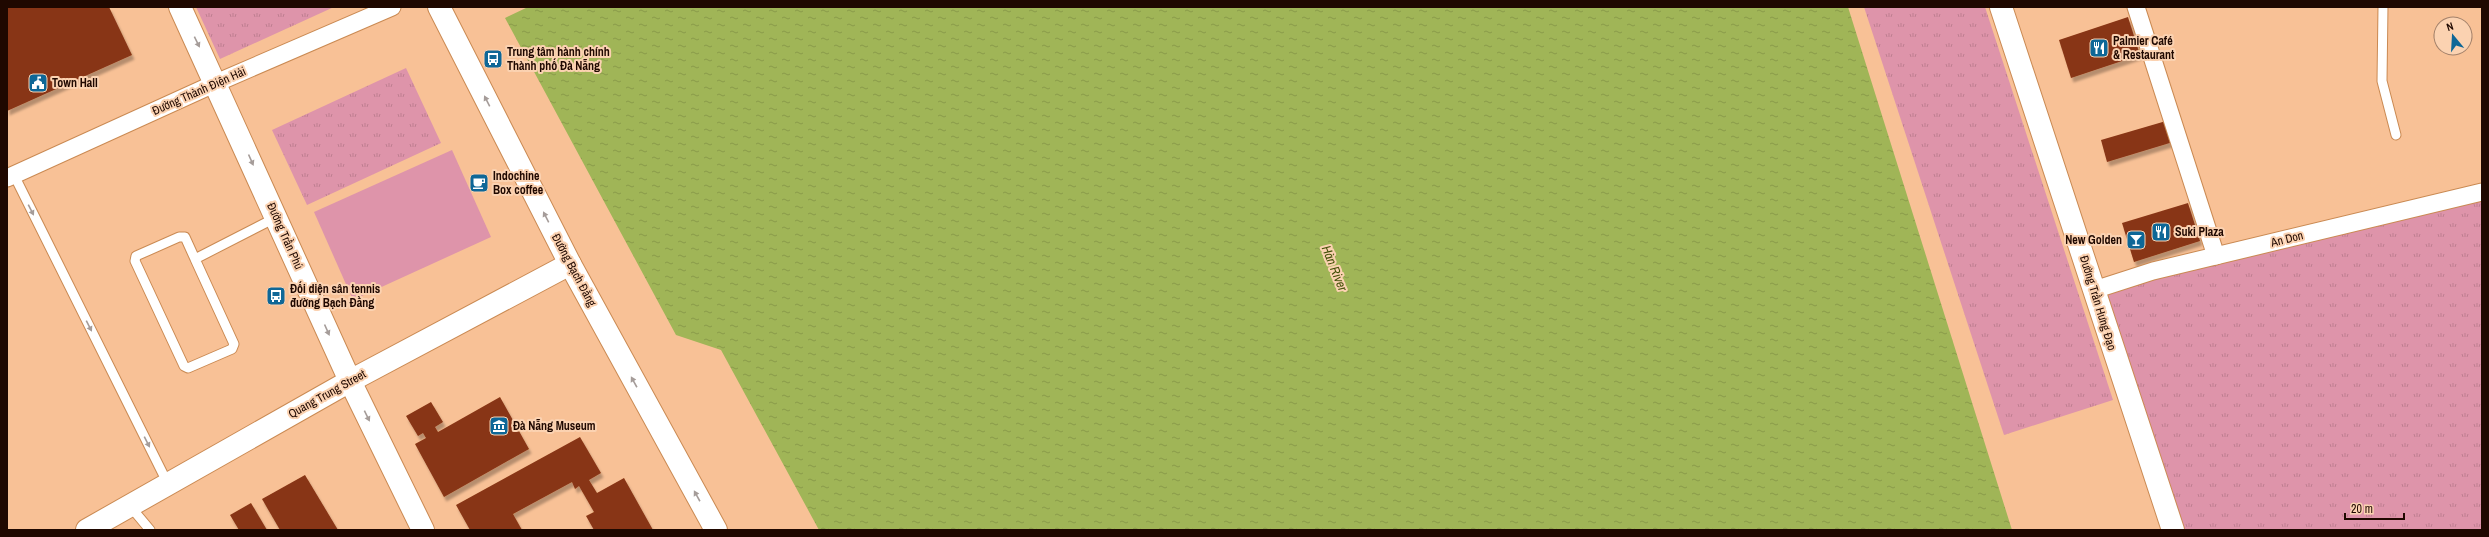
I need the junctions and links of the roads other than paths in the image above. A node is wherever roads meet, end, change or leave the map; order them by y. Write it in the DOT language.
graph roads {
  1 [pos="180,7"];
  2 [pos="392,7"];
  3 [pos="439,7"];
  4 [pos="2001,7"];
  5 [pos="2136,7"];
  6 [pos="2383,7"];
  7 [pos="216,83"];
  8 [pos="2396,135"];
  9 [pos="10,176"];
  10 [pos="2482,192"];
  11 [pos="277,218"];
  12 [pos="2216,256"];
  13 [pos="195,259"];
  14 [pos="570,264"];
  15 [pos="2094,290"];
  16 [pos="350,381"];
  17 [pos="168,484"];
  18 [pos="130,506"];
  19 [pos="87,530"];
  20 [pos="150,530"];
  21 [pos="423,530"];
  22 [pos="716,530"];
  23 [pos="2173,530"];
  1 -- 7 [label="main road, Đường Trần Phú, one-way"];
  2 -- 7 [label="street, Đường Thành Điện Hải"];
  14 -- 3 [label="main road, Đường Bạch Đằng, one-way"];
  4 -- 15 [label="main road, Đường Trần Hưng Đạo"];
  5 -- 12 [label="street"];
  6 -- 8 [label="lane"];
  7 -- 9 [label="street, Đường Thành Điện Hải"];
  7 -- 11 [label="main road, Đường Trần Phú, one-way"];
  9 -- 17 [label="lane, one-way"];
  10 -- 12 [label="street, An Don"];
  11 -- 13 [label="lane"];
  11 -- 16 [label="main road, Đường Trần Phú, one-way"];
  12 -- 15 [label="street, An Don"];
  13 -- 13 [label="lane"];
  14 -- 16 [label="main road, Quang Trung Street"];
  22 -- 14 [label="main road, Đường Bạch Đằng, one-way"];
  15 -- 23 [label="main road, Đường Trần Hưng Đạo"];
  16 -- 17 [label="main road, Quang Trung Street"];
  16 -- 21 [label="main road, Đường Trần Phú, one-way"];
  17 -- 18 [label="main road, Quang Trung Street"];
  18 -- 19 [label="main road, Quang Trung Street"];
  18 -- 20 [label="lane"];
}
